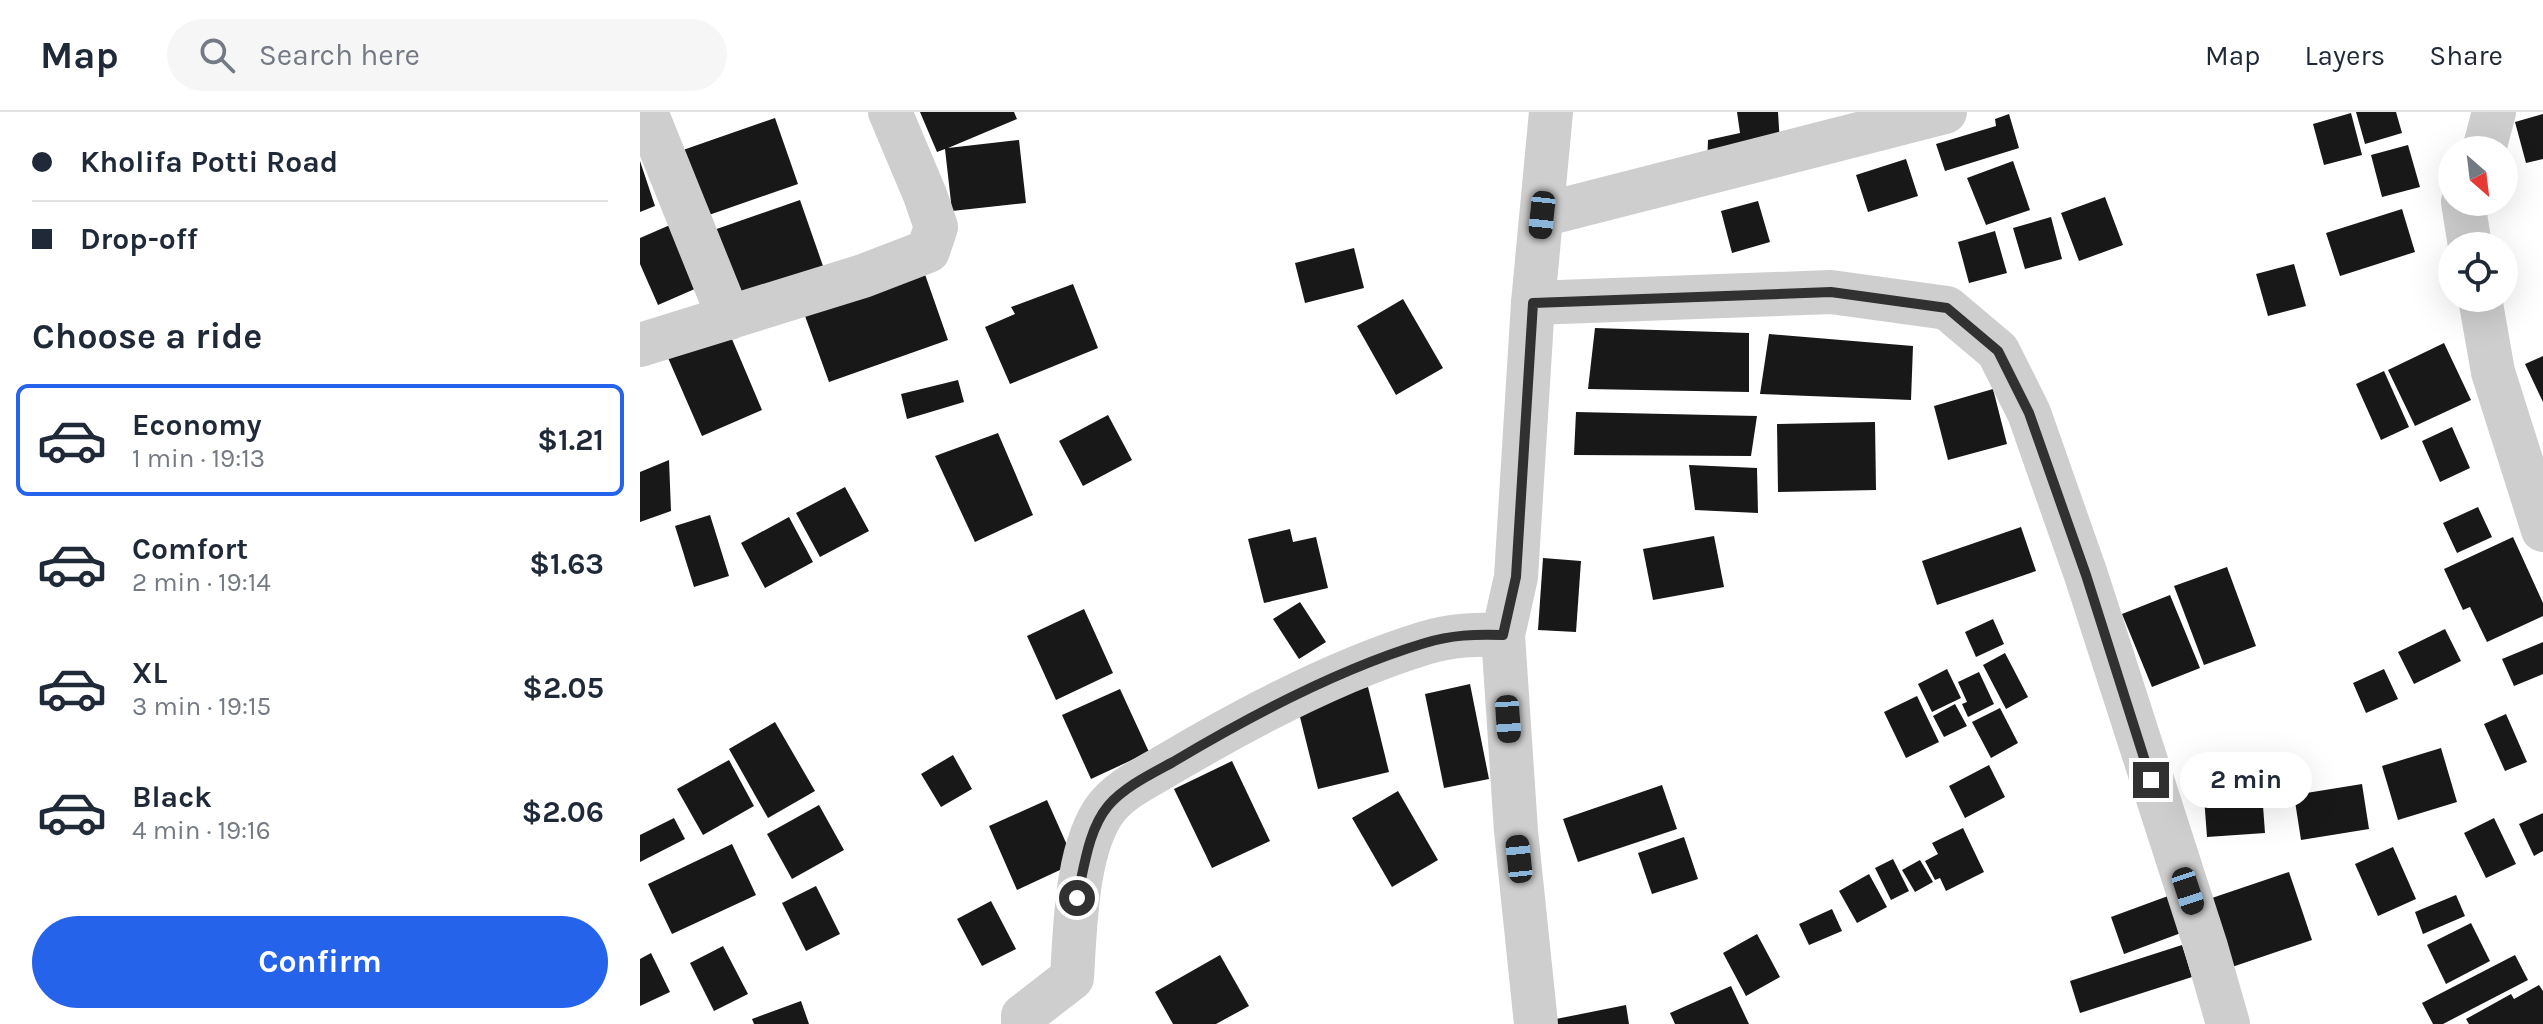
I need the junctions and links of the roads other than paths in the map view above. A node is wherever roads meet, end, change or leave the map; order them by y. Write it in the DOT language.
graph roads {
  1 [pos="646,112"];
  2 [pos="890,112"];
  3 [pos="1551,112"];
  4 [pos="1945,112"];
  5 [pos="2494,112"];
  6 [pos="2488,136"];
  7 [pos="1542,215"];
  8 [pos="1533,303"];
  9 [pos="2482,312"];
  10 [pos="729,318"];
  11 [pos="640,345"];
  12 [pos="2543,530"];
  13 [pos="1503,635"];
  14 [pos="1023,1024"];
  15 [pos="1536,1024"];
  16 [pos="2228,1024"];
  1 -- 10 [label="street"];
  2 -- 10 [label="street"];
  3 -- 7 [label="street"];
  4 -- 7 [label="street"];
  5 -- 6 [label="street"];
  7 -- 8 [label="street"];
  8 -- 13 [label="street"];
  8 -- 16 [label="street"];
  9 -- 12 [label="street"];
  10 -- 11 [label="street"];
  13 -- 14 [label="street"];
  13 -- 15 [label="street"];
}
